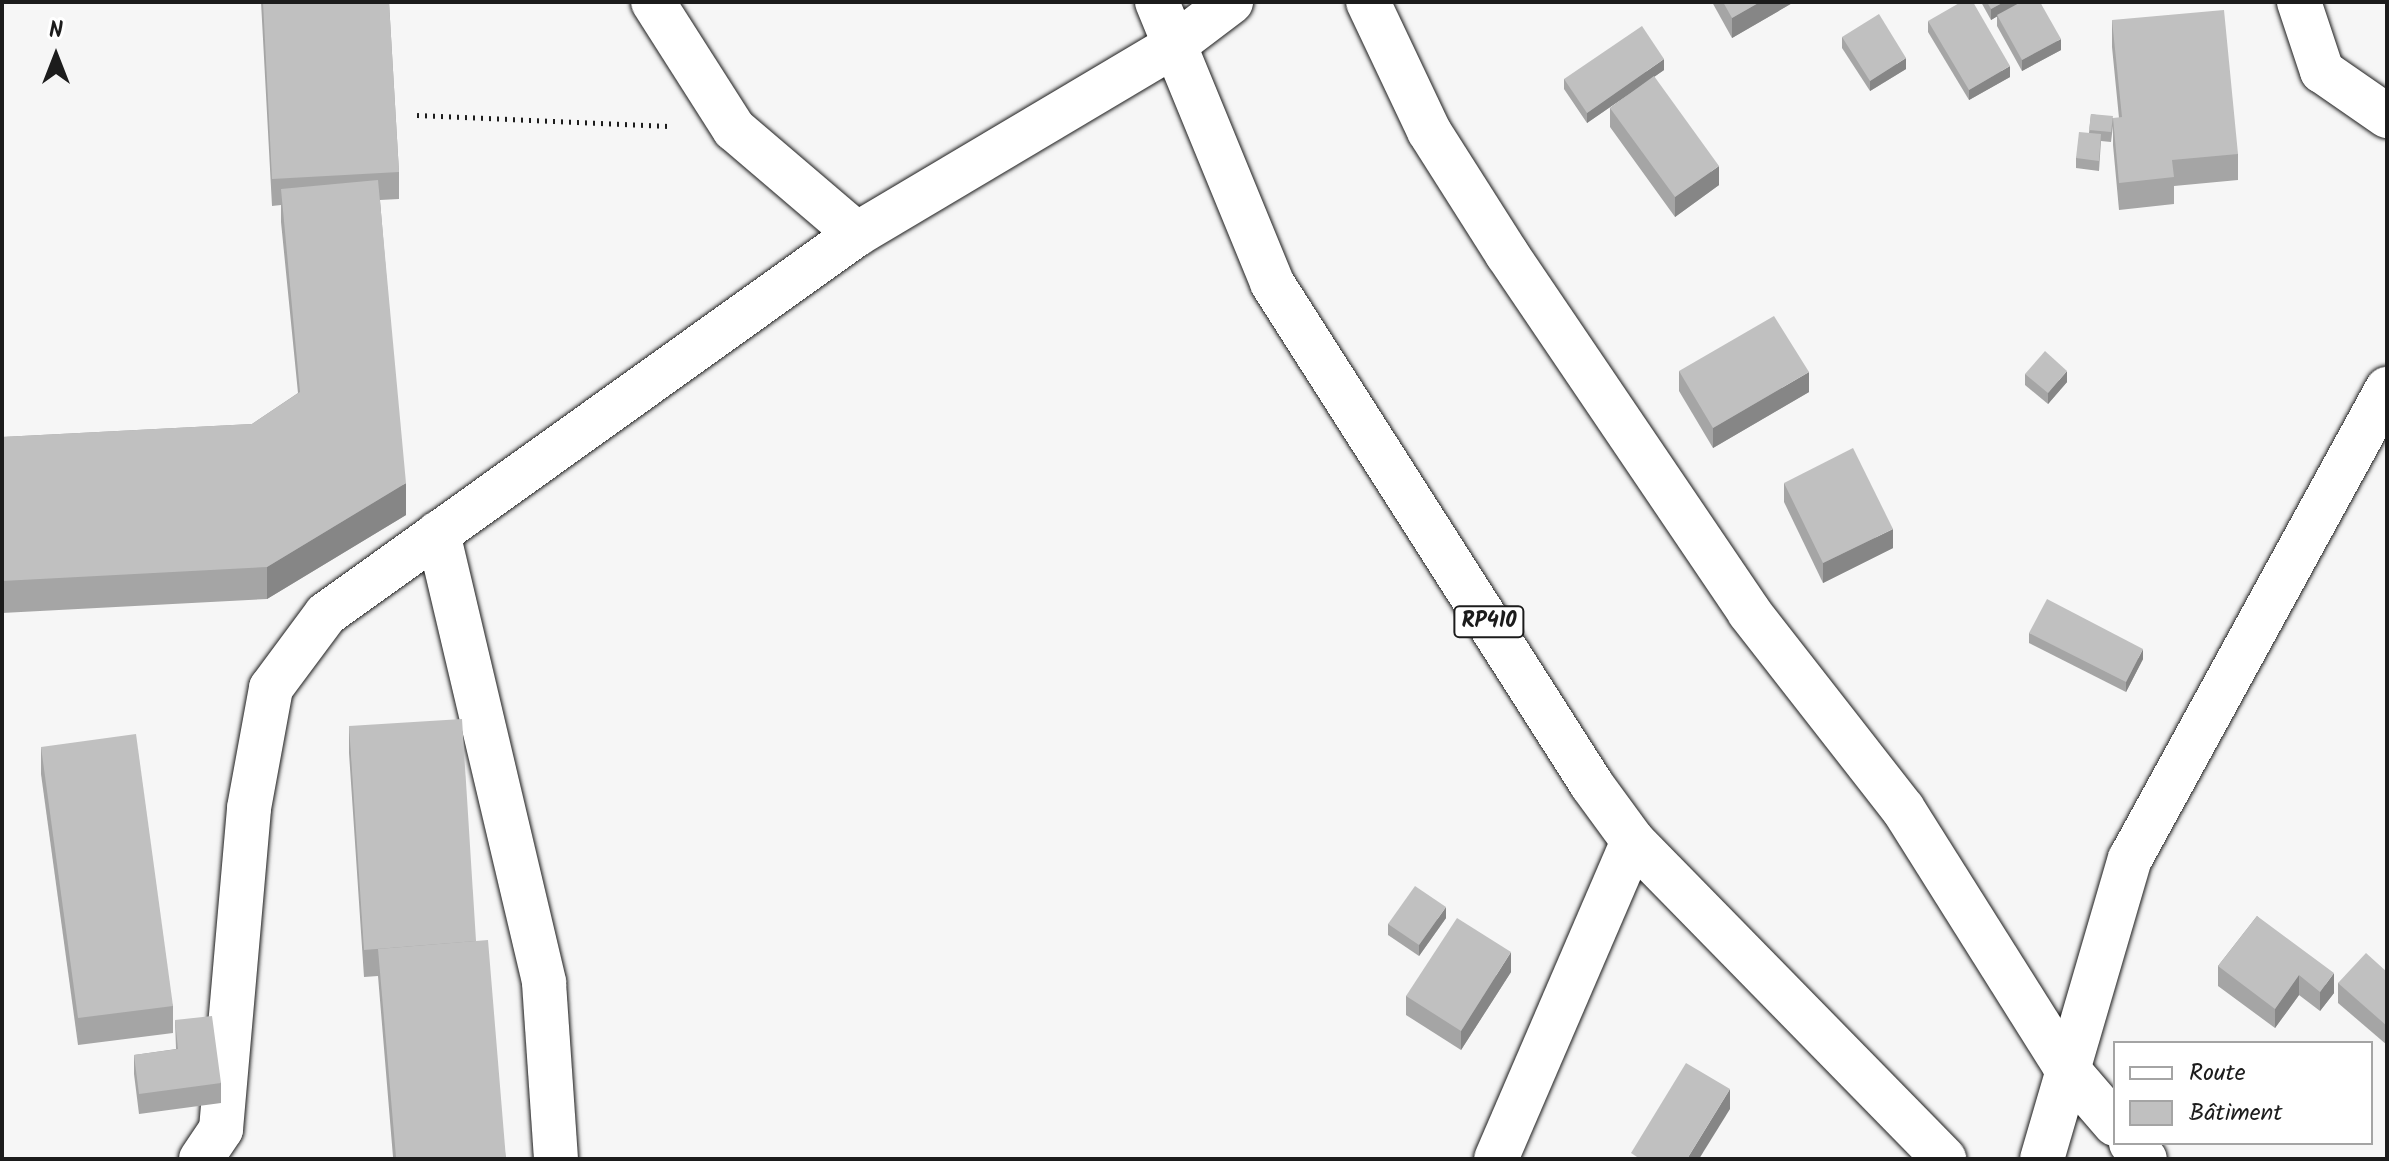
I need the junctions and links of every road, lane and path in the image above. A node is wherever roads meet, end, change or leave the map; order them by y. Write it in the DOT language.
graph roads {
  1 [pos="653,2"];
  2 [pos="1157,2"];
  3 [pos="1231,2"];
  4 [pos="1368,2"];
  5 [pos="2299,2"];
  6 [pos="1173,46"];
  7 [pos="417,115"];
  8 [pos="2387,116"];
  9 [pos="734,129"];
  10 [pos="857,234"];
  11 [pos="2387,389"];
  12 [pos="438,533"];
  13 [pos="1633,841"];
  14 [pos="2064,1065"];
  15 [pos="2113,1122"];
  16 [pos="201,1159"];
  17 [pos="556,1159"];
  18 [pos="1496,1159"];
  19 [pos="1944,1159"];
  20 [pos="2042,1159"];
  1 -- 9 [label="street"];
  2 -- 6 [label="street, RP410"];
  3 -- 6 [label="street"];
  4 -- 14 [label="street"];
  5 -- 8 [label="street"];
  6 -- 10 [label="street"];
  6 -- 13 [label="street, RP410"];
  7 -- 9 [label="path"];
  9 -- 10 [label="street"];
  10 -- 12 [label="street"];
  11 -- 14 [label="street"];
  12 -- 16 [label="street"];
  12 -- 17 [label="street"];
  13 -- 18 [label="street"];
  13 -- 19 [label="street, RP410"];
  14 -- 15 [label="street"];
  14 -- 20 [label="street"];
}
